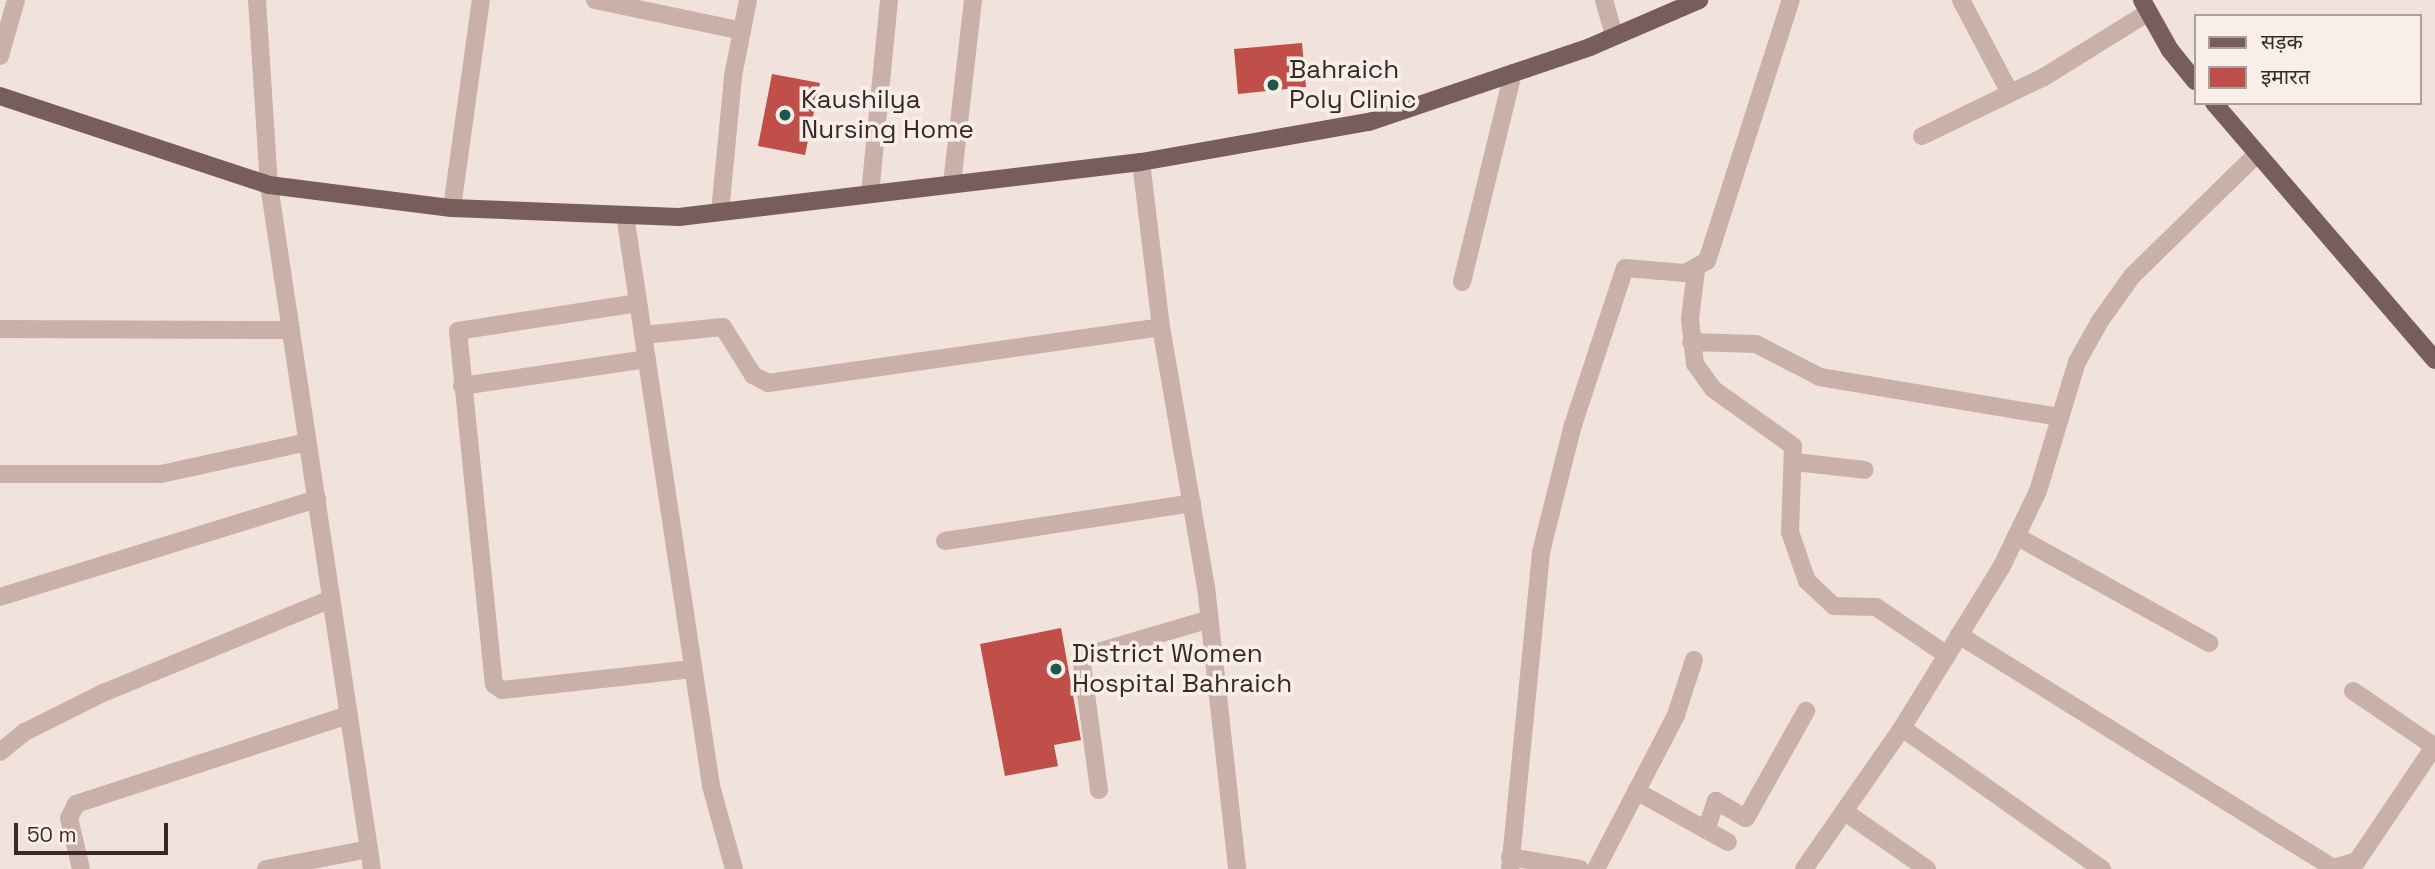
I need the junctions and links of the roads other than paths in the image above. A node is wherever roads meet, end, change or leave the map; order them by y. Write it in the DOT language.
graph roads {
  1 [pos="16,0"];
  2 [pos="257,0"];
  3 [pos="481,0"];
  4 [pos="595,0"];
  5 [pos="748,0"];
  6 [pos="889,0"];
  7 [pos="974,0"];
  8 [pos="1604,0"];
  9 [pos="1699,0"];
  10 [pos="1791,0"];
  11 [pos="1961,0"];
  12 [pos="2145,6"];
  13 [pos="742,31"];
  14 [pos="1614,36"];
  15 [pos="0,56"];
  16 [pos="1513,73"];
  17 [pos="2194,79"];
  18 [pos="2010,93"];
  19 [pos="0,96"];
  20 [pos="2216,105"];
  21 [pos="1922,136"];
  22 [pos="2257,154"];
  23 [pos="1142,162"];
  24 [pos="952,184"];
  25 [pos="269,185"];
  26 [pos="870,194"];
  27 [pos="452,208"];
  28 [pos="720,212"];
  29 [pos="625,215"];
  30 [pos="1696,270"];
  31 [pos="1462,282"];
  32 [pos="638,303"];
  33 [pos="1161,327"];
  34 [pos="0,328"];
  35 [pos="291,330"];
  36 [pos="643,335"];
  37 [pos="1691,342"];
  38 [pos="647,359"];
  39 [pos="2435,360"];
  40 [pos="462,386"];
  41 [pos="2059,416"];
  42 [pos="308,442"];
  43 [pos="1795,463"];
  44 [pos="1864,470"];
  45 [pos="0,474"];
  46 [pos="317,499"];
  47 [pos="1192,503"];
  48 [pos="2017,536"];
  49 [pos="945,541"];
  50 [pos="0,597"];
  51 [pos="331,600"];
  52 [pos="1210,619"];
  53 [pos="1959,635"];
  54 [pos="2209,643"];
  55 [pos="1947,655"];
  56 [pos="1695,660"];
  57 [pos="693,670"];
  58 [pos="2353,691"];
  59 [pos="1806,711"];
  60 [pos="349,715"];
  61 [pos="1902,728"];
  62 [pos="2435,747"];
  63 [pos="0,752"];
  64 [pos="1099,790"];
  65 [pos="1636,791"];
  66 [pos="1845,812"];
  67 [pos="1706,830"];
  68 [pos="1728,842"];
  69 [pos="369,849"];
  70 [pos="1510,863"];
  71 [pos="81,869"];
  72 [pos="265,869"];
  73 [pos="372,869"];
  74 [pos="734,869"];
  75 [pos="1237,869"];
  76 [pos="1580,869"];
  77 [pos="1596,869"];
  78 [pos="1804,869"];
  79 [pos="1927,869"];
  80 [pos="2102,869"];
  1 -- 15 [label="street"];
  2 -- 25 [label="street"];
  3 -- 27 [label="street"];
  4 -- 13 [label="street"];
  5 -- 13 [label="street"];
  6 -- 26 [label="street"];
  7 -- 24 [label="street"];
  8 -- 14 [label="street"];
  9 -- 14 [label="main road"];
  10 -- 30 [label="street"];
  11 -- 18 [label="street"];
  12 -- 17 [label="main road"];
  12 -- 18 [label="street"];
  13 -- 28 [label="street"];
  14 -- 16 [label="main road"];
  16 -- 23 [label="main road"];
  16 -- 31 [label="street"];
  18 -- 21 [label="street"];
  19 -- 25 [label="main road"];
  20 -- 22 [label="main road"];
  22 -- 39 [label="main road"];
  22 -- 41 [label="street"];
  23 -- 24 [label="main road"];
  23 -- 33 [label="street"];
  24 -- 26 [label="main road"];
  25 -- 27 [label="main road"];
  25 -- 35 [label="street"];
  26 -- 28 [label="main road"];
  27 -- 29 [label="main road"];
  28 -- 29 [label="main road"];
  29 -- 32 [label="street"];
  30 -- 37 [label="street"];
  30 -- 70 [label="street"];
  32 -- 36 [label="street"];
  32 -- 40 [label="street"];
  33 -- 36 [label="street"];
  33 -- 47 [label="street"];
  34 -- 35 [label="street"];
  35 -- 42 [label="street"];
  36 -- 38 [label="street"];
  37 -- 41 [label="street"];
  37 -- 43 [label="street"];
  38 -- 40 [label="street"];
  38 -- 57 [label="street"];
  40 -- 57 [label="street"];
  41 -- 48 [label="street"];
  42 -- 45 [label="street"];
  42 -- 46 [label="street"];
  43 -- 44 [label="street"];
  43 -- 55 [label="street"];
  46 -- 50 [label="street"];
  46 -- 51 [label="street"];
  47 -- 49 [label="street"];
  47 -- 52 [label="street"];
  48 -- 53 [label="street"];
  48 -- 54 [label="street"];
  51 -- 60 [label="street"];
  51 -- 63 [label="street"];
  52 -- 64 [label="street"];
  52 -- 75 [label="street"];
  53 -- 55 [label="street"];
  53 -- 62 [label="street"];
  55 -- 61 [label="street"];
  56 -- 65 [label="street"];
  57 -- 74 [label="street"];
  58 -- 62 [label="street"];
  59 -- 67 [label="street"];
  60 -- 69 [label="street"];
  60 -- 71 [label="street"];
  61 -- 66 [label="street"];
  61 -- 80 [label="street"];
  65 -- 67 [label="street"];
  65 -- 77 [label="street"];
  66 -- 78 [label="street"];
  66 -- 79 [label="street"];
  67 -- 68 [label="street"];
  69 -- 72 [label="street"];
  69 -- 73 [label="street"];
  70 -- 76 [label="street"];
}
